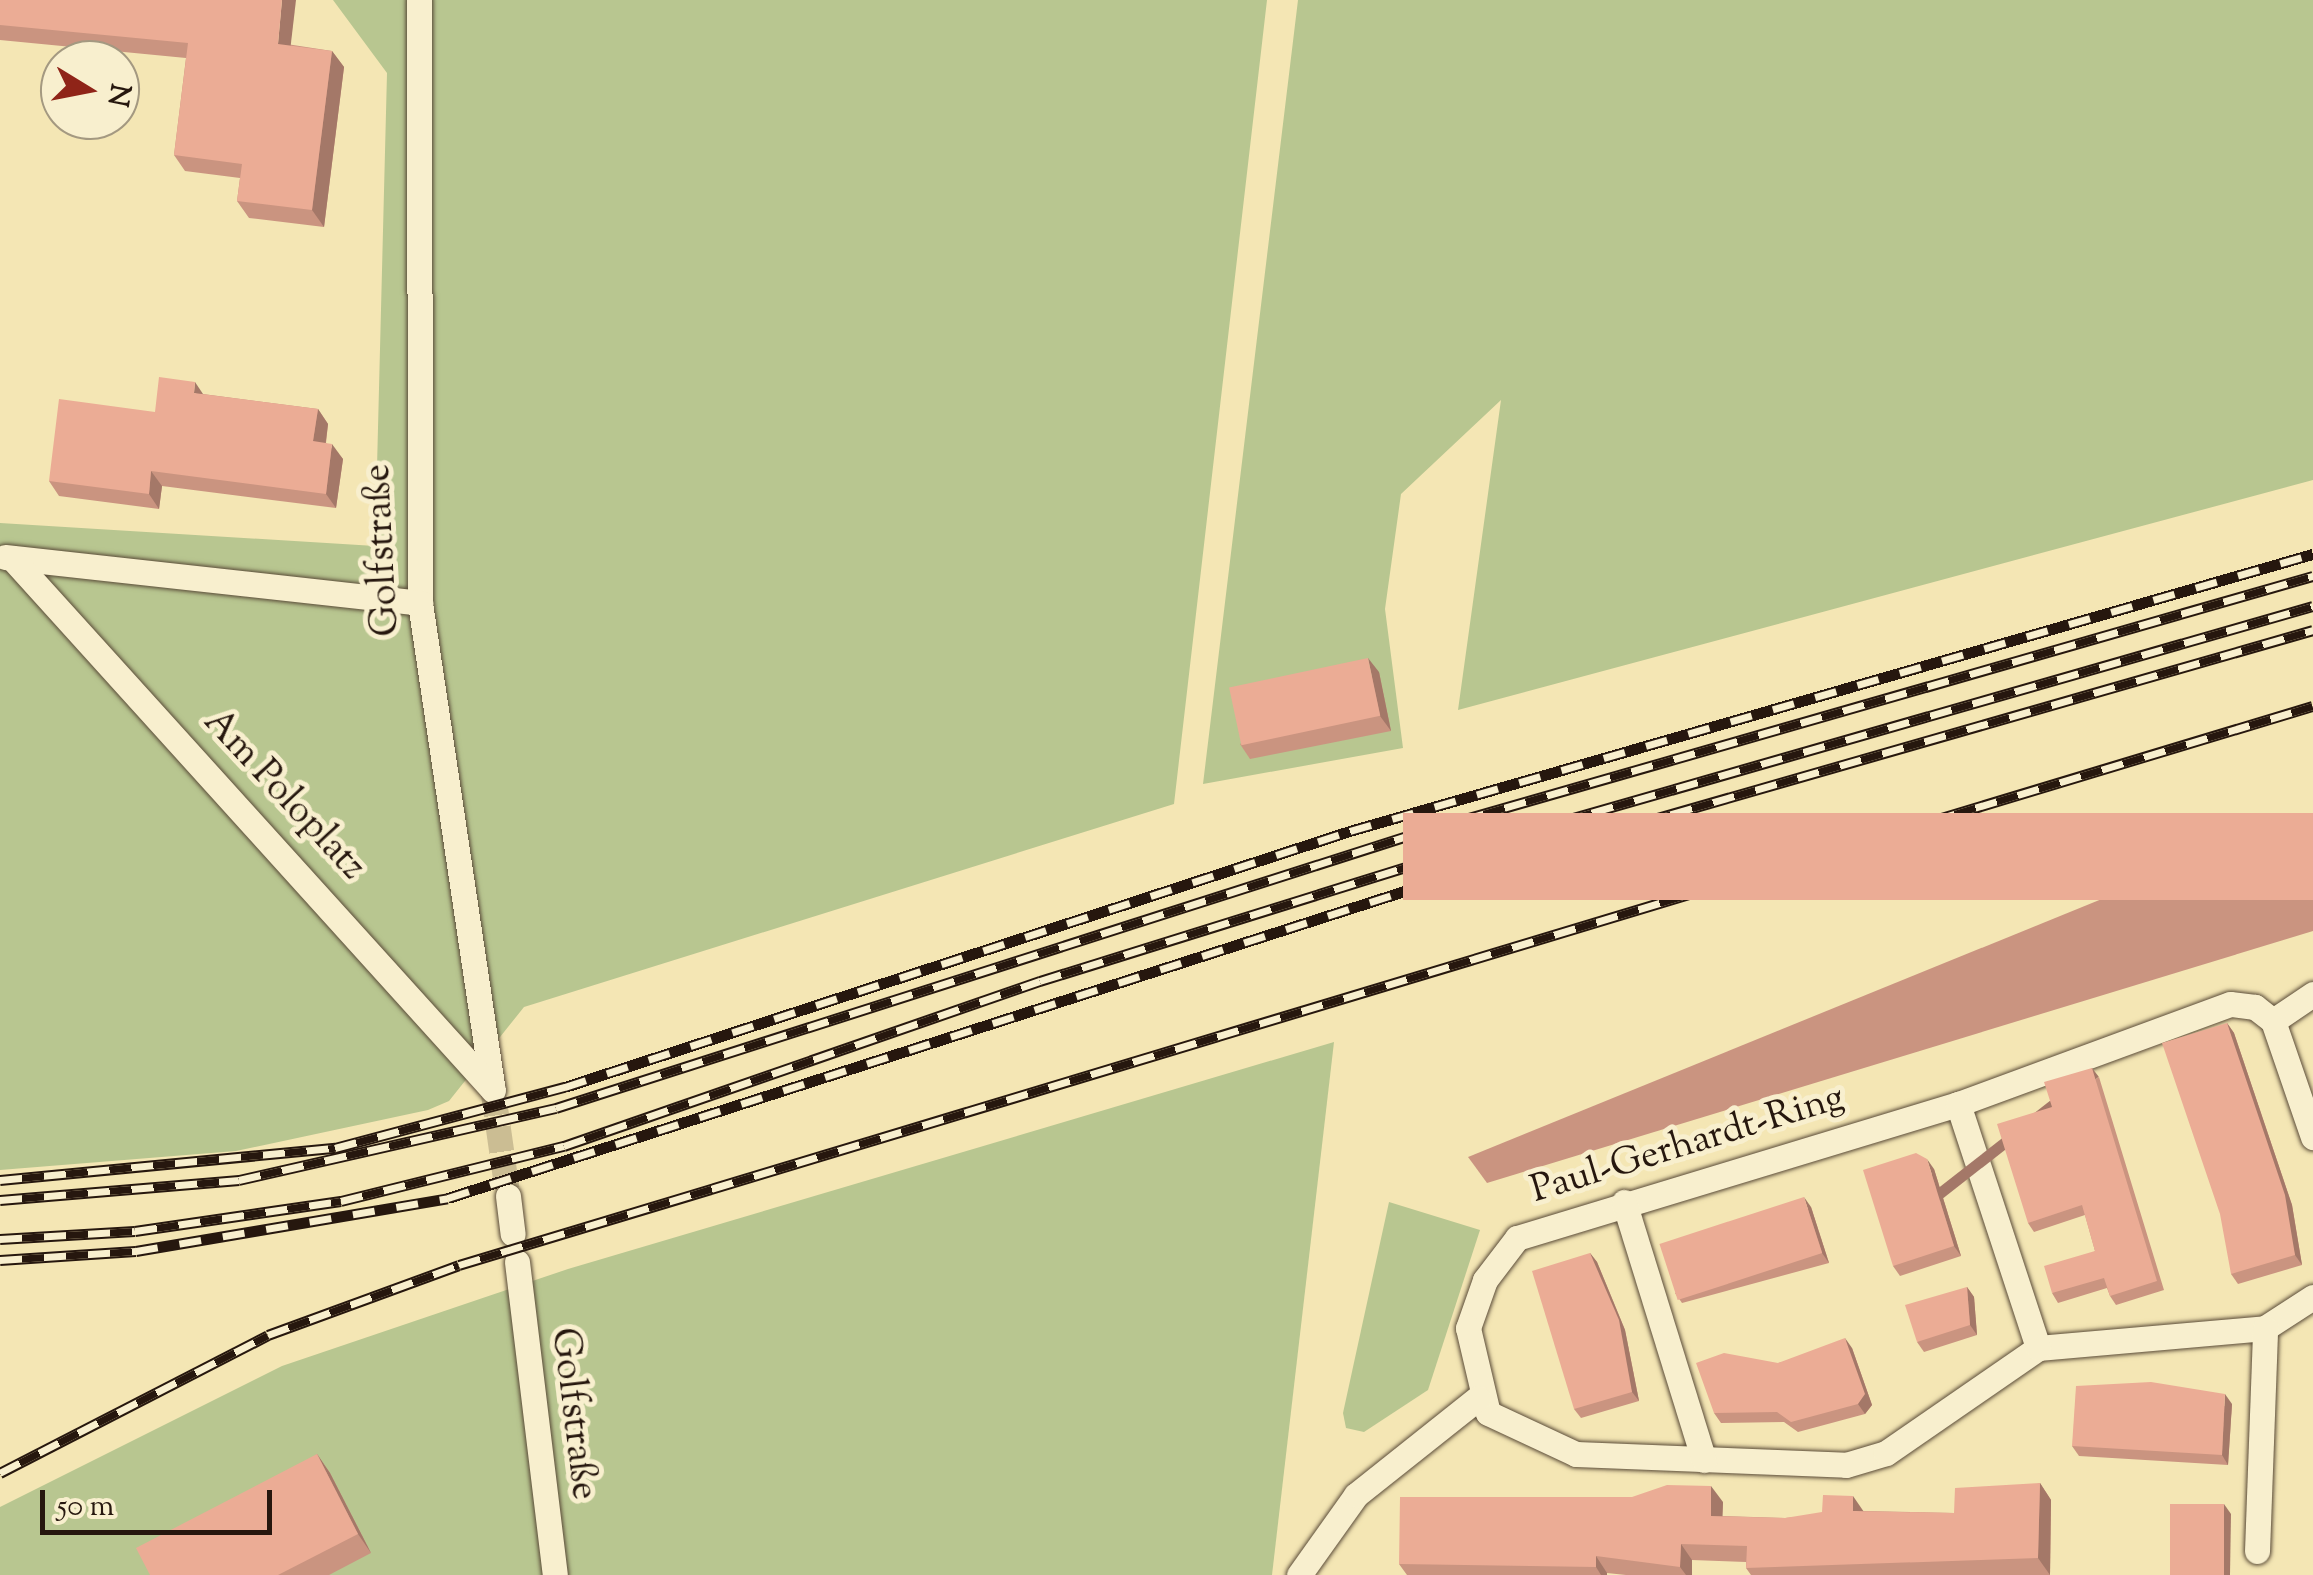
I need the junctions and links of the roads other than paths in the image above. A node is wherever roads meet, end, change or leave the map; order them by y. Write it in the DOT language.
graph roads {
  1 [pos="419,0"];
  2 [pos="6,557"];
  3 [pos="420,603"];
  4 [pos="2313,994"];
  5 [pos="2273,1021"];
  6 [pos="493,1090"];
  7 [pos="1958,1104"];
  8 [pos="2313,1137"];
  9 [pos="508,1196"];
  10 [pos="1624,1202"];
  11 [pos="513,1234"];
  12 [pos="517,1262"];
  13 [pos="2313,1297"];
  14 [pos="2266,1328"];
  15 [pos="2038,1348"];
  16 [pos="1478,1398"];
  17 [pos="1704,1460"];
  18 [pos="2257,1551"];
  19 [pos="555,1575"];
  20 [pos="1299,1575"];
  1 -- 3 [label="street, Golfstraße"];
  2 -- 3 [label="street, Am Poloplatz"];
  2 -- 6 [label="street, Am Poloplatz"];
  3 -- 6 [label="street, Golfstraße"];
  4 -- 5 [label="street"];
  5 -- 7 [label="street, Paul-Gerhardt-Ring"];
  5 -- 8 [label="street"];
  7 -- 10 [label="street, Paul-Gerhardt-Ring"];
  7 -- 15 [label="street"];
  9 -- 11 [label="street"];
  10 -- 16 [label="street, Paul-Gerhardt-Ring"];
  10 -- 17 [label="street"];
  12 -- 19 [label="street, Golfstraße"];
  13 -- 14 [label="street"];
  14 -- 15 [label="street"];
  14 -- 18 [label="street"];
  15 -- 17 [label="street"];
  16 -- 17 [label="street"];
  16 -- 20 [label="street"];
}
